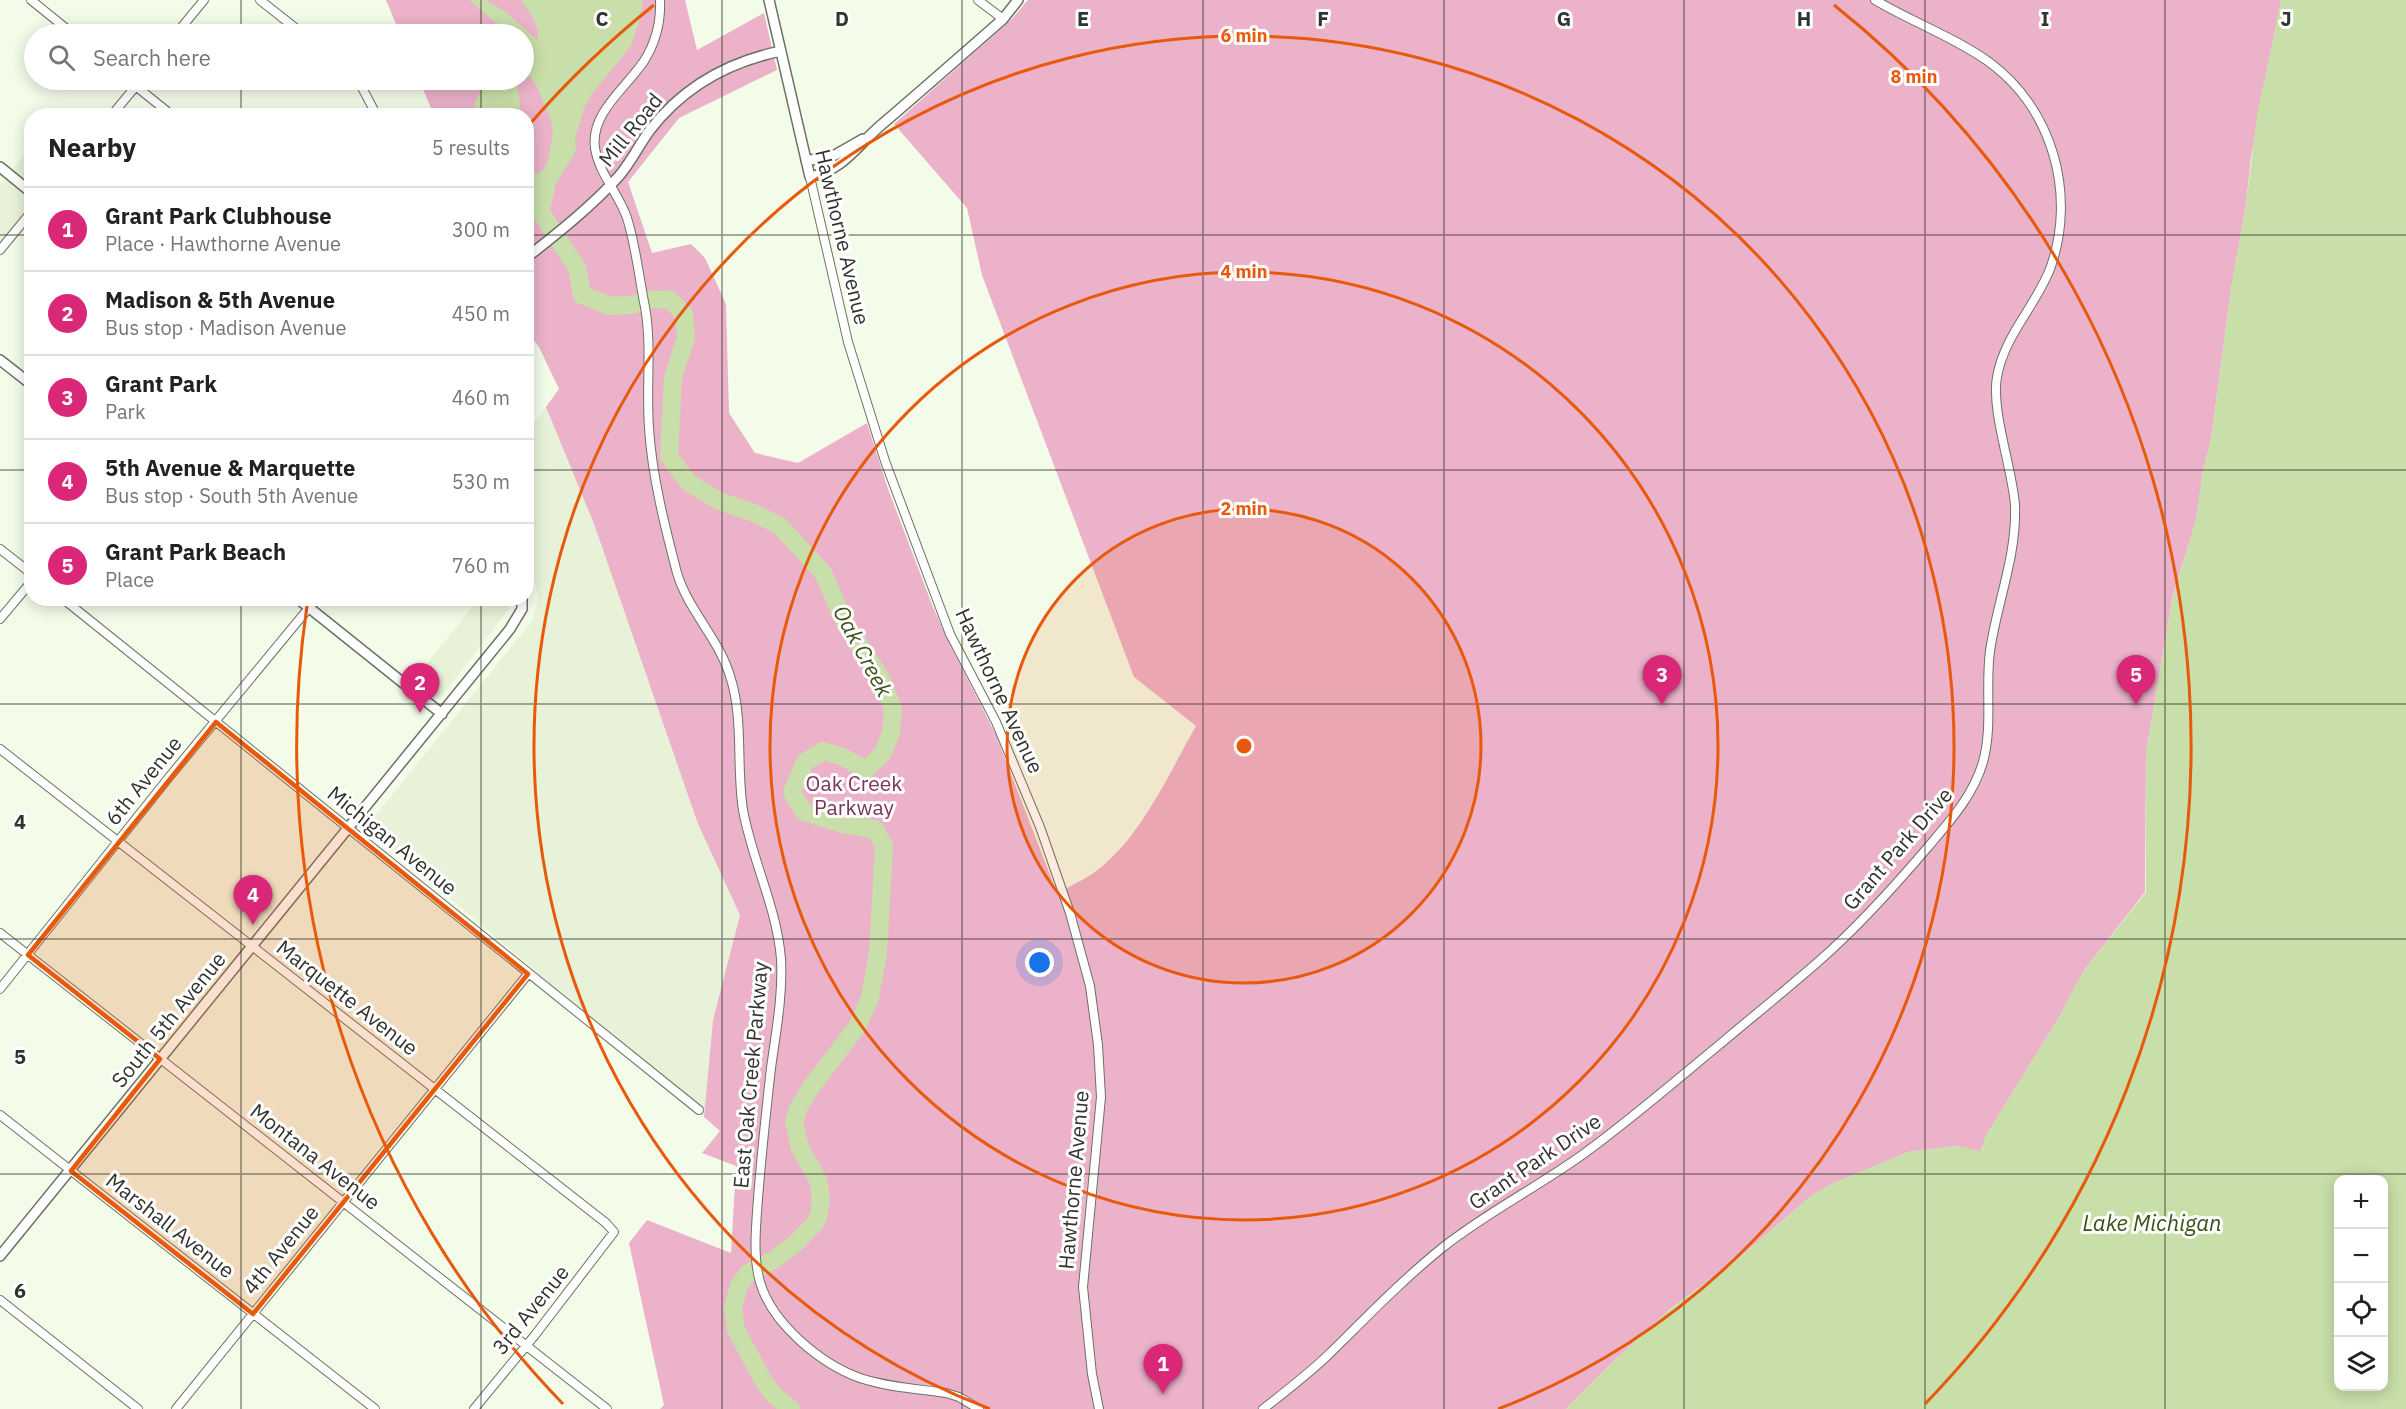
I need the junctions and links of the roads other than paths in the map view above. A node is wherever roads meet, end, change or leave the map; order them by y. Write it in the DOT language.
graph roads {
  1 [pos="31,0"];
  2 [pos="204,0"];
  3 [pos="260,0"];
  4 [pos="660,0"];
  5 [pos="769,0"];
  6 [pos="978,0"];
  7 [pos="1018,0"];
  8 [pos="1875,0"];
  9 [pos="1003,19"];
  10 [pos="61,24"];
  11 [pos="184,24"];
  12 [pos="290,24"];
  13 [pos="781,51"];
  14 [pos="132,90"];
  15 [pos="145,90"];
  16 [pos="363,90"];
  17 [pos="118,108"];
  18 [pos="165,108"];
  19 [pos="373,108"];
  20 [pos="873,133"];
  21 [pos="806,161"];
  22 [pos="0,167"];
  23 [pos="810,177"];
  24 [pos="610,184"];
  25 [pos="24,186"];
  26 [pos="24,221"];
  27 [pos="0,250"];
  28 [pos="534,252"];
  29 [pos="0,360"];
  30 [pos="24,380"];
  31 [pos="0,549"];
  32 [pos="24,568"];
  33 [pos="24,590"];
  34 [pos="72,606"];
  35 [pos="307,606"];
  36 [pos="521,606"];
  37 [pos="309,608"];
  38 [pos="0,619"];
  39 [pos="442,714"];
  40 [pos="216,722"];
  41 [pos="0,749"];
  42 [pos="348,828"];
  43 [pos="118,842"];
  44 [pos="0,933"];
  45 [pos="251,946"];
  46 [pos="28,954"];
  47 [pos="528,974"];
  48 [pos="0,988"];
  49 [pos="160,1059"];
  50 [pos="435,1089"];
  51 [pos="699,1110"];
  52 [pos="0,1115"];
  53 [pos="71,1171"];
  54 [pos="344,1202"];
  55 [pos="614,1232"];
  56 [pos="0,1256"];
  57 [pos="0,1300"];
  58 [pos="253,1314"];
  59 [pos="527,1345"];
  60 [pos="138,1409"];
  61 [pos="176,1409"];
  62 [pos="375,1409"];
  63 [pos="474,1409"];
  64 [pos="607,1409"];
  65 [pos="979,1409"];
  66 [pos="1100,1409"];
  67 [pos="1263,1409"];
  1 -- 10 [label="street"];
  2 -- 11 [label="street"];
  3 -- 12 [label="street"];
  4 -- 24 [label="street"];
  5 -- 13 [label="street, Hawthorne Avenue"];
  6 -- 9 [label="street"];
  7 -- 9 [label="street"];
  8 -- 67 [label="street, Grant Park Drive"];
  9 -- 20 [label="street"];
  13 -- 21 [label="street, Hawthorne Avenue"];
  13 -- 24 [label="street, Mill Road"];
  14 -- 17 [label="street"];
  15 -- 18 [label="street"];
  16 -- 19 [label="street"];
  20 -- 21 [label="street"];
  20 -- 23 [label="street"];
  21 -- 23 [label="street, Hawthorne Avenue"];
  22 -- 25 [label="street"];
  23 -- 66 [label="street, Hawthorne Avenue"];
  24 -- 28 [label="street, Mill Road"];
  24 -- 65 [label="street, East Oak Creek Parkway"];
  26 -- 27 [label="street"];
  29 -- 30 [label="street"];
  31 -- 32 [label="street"];
  33 -- 38 [label="street"];
  34 -- 40 [label="street, Michigan Avenue"];
  35 -- 37 [label="street"];
  36 -- 39 [label="street, South 5th Avenue"];
  37 -- 39 [label="street"];
  37 -- 40 [label="street, 6th Avenue"];
  39 -- 42 [label="street, South 5th Avenue"];
  40 -- 42 [label="street, Michigan Avenue"];
  40 -- 43 [label="street, 6th Avenue"];
  41 -- 43 [label="street, Marquette Avenue"];
  42 -- 45 [label="street, South 5th Avenue"];
  42 -- 47 [label="street, Michigan Avenue"];
  43 -- 45 [label="street, Marquette Avenue"];
  43 -- 46 [label="street, 6th Avenue"];
  44 -- 46 [label="street, Montana Avenue"];
  45 -- 49 [label="street, South 5th Avenue"];
  45 -- 50 [label="street, Marquette Avenue"];
  46 -- 48 [label="street, 6th Avenue"];
  46 -- 49 [label="street, Montana Avenue"];
  47 -- 50 [label="street, 4th Avenue"];
  47 -- 51 [label="street, Michigan Avenue"];
  49 -- 53 [label="street, South 5th Avenue"];
  49 -- 54 [label="street, Montana Avenue"];
  50 -- 54 [label="street, 4th Avenue"];
  50 -- 55 [label="street, Marquette Avenue"];
  52 -- 53 [label="street, Marshall Avenue"];
  53 -- 56 [label="street, South 5th Avenue"];
  53 -- 58 [label="street, Marshall Avenue"];
  54 -- 58 [label="street, 4th Avenue"];
  54 -- 59 [label="street, Montana Avenue"];
  55 -- 59 [label="street, 3rd Avenue"];
  57 -- 60 [label="street"];
  58 -- 61 [label="street, 4th Avenue"];
  58 -- 62 [label="street, Marshall Avenue"];
  59 -- 63 [label="street, 3rd Avenue"];
  59 -- 64 [label="street, Montana Avenue"];
}
